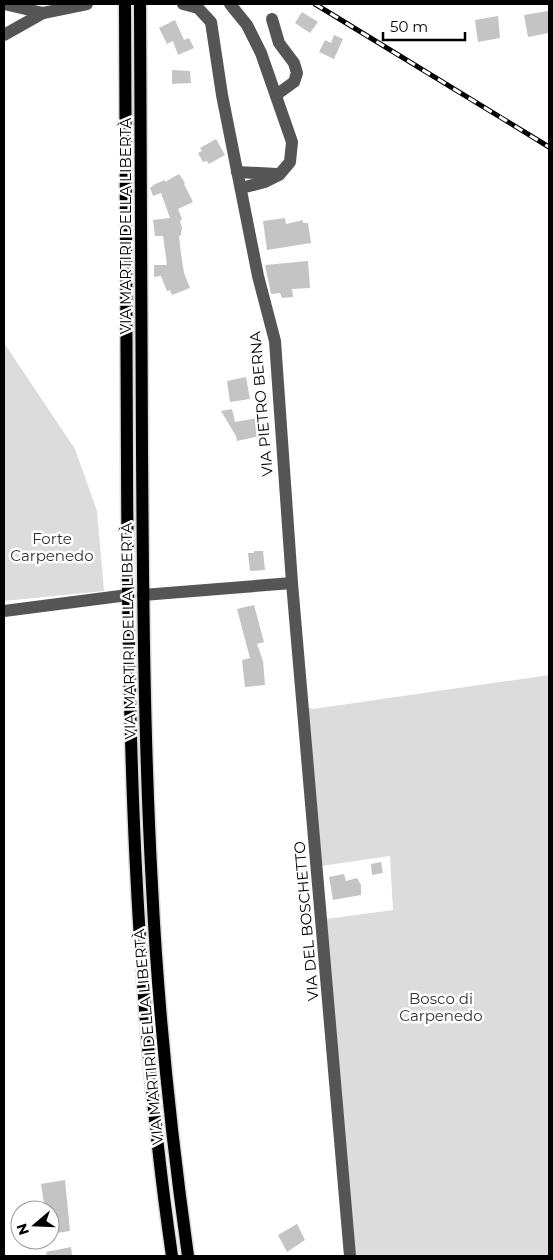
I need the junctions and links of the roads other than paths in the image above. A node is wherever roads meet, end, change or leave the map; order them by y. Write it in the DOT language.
graph roads {
  1 [pos="4,4"];
  2 [pos="87,4"];
  3 [pos="124,4"];
  4 [pos="140,4"];
  5 [pos="183,4"];
  6 [pos="230,4"];
  7 [pos="43,13"];
  8 [pos="272,20"];
  9 [pos="4,35"];
  10 [pos="276,95"];
  11 [pos="237,172"];
  12 [pos="279,175"];
  13 [pos="241,188"];
  14 [pos="292,583"];
  15 [pos="128,595"];
  16 [pos="143,595"];
  17 [pos="4,611"];
  18 [pos="172,1256"];
  19 [pos="188,1256"];
  20 [pos="350,1256"];
  1 -- 7 [label="street"];
  2 -- 7 [label="street"];
  3 -- 15 [label="main road, VIA MARTIRI DELLA LIBERTÀ"];
  4 -- 16 [label="main road, VIA MARTIRI DELLA LIBERTÀ"];
  5 -- 11 [label="street, VIA PIETRO BERNA"];
  6 -- 10 [label="street"];
  7 -- 9 [label="street"];
  8 -- 10 [label="street"];
  10 -- 12 [label="street"];
  11 -- 12 [label="street"];
  11 -- 13 [label="street, VIA PIETRO BERNA"];
  12 -- 13 [label="street"];
  13 -- 14 [label="street, VIA PIETRO BERNA"];
  14 -- 16 [label="street"];
  14 -- 20 [label="street, VIA DEL BOSCHETTO"];
  15 -- 17 [label="street"];
  15 -- 18 [label="main road, VIA MARTIRI DELLA LIBERTÀ"];
  16 -- 19 [label="main road, VIA MARTIRI DELLA LIBERTÀ"];
}
